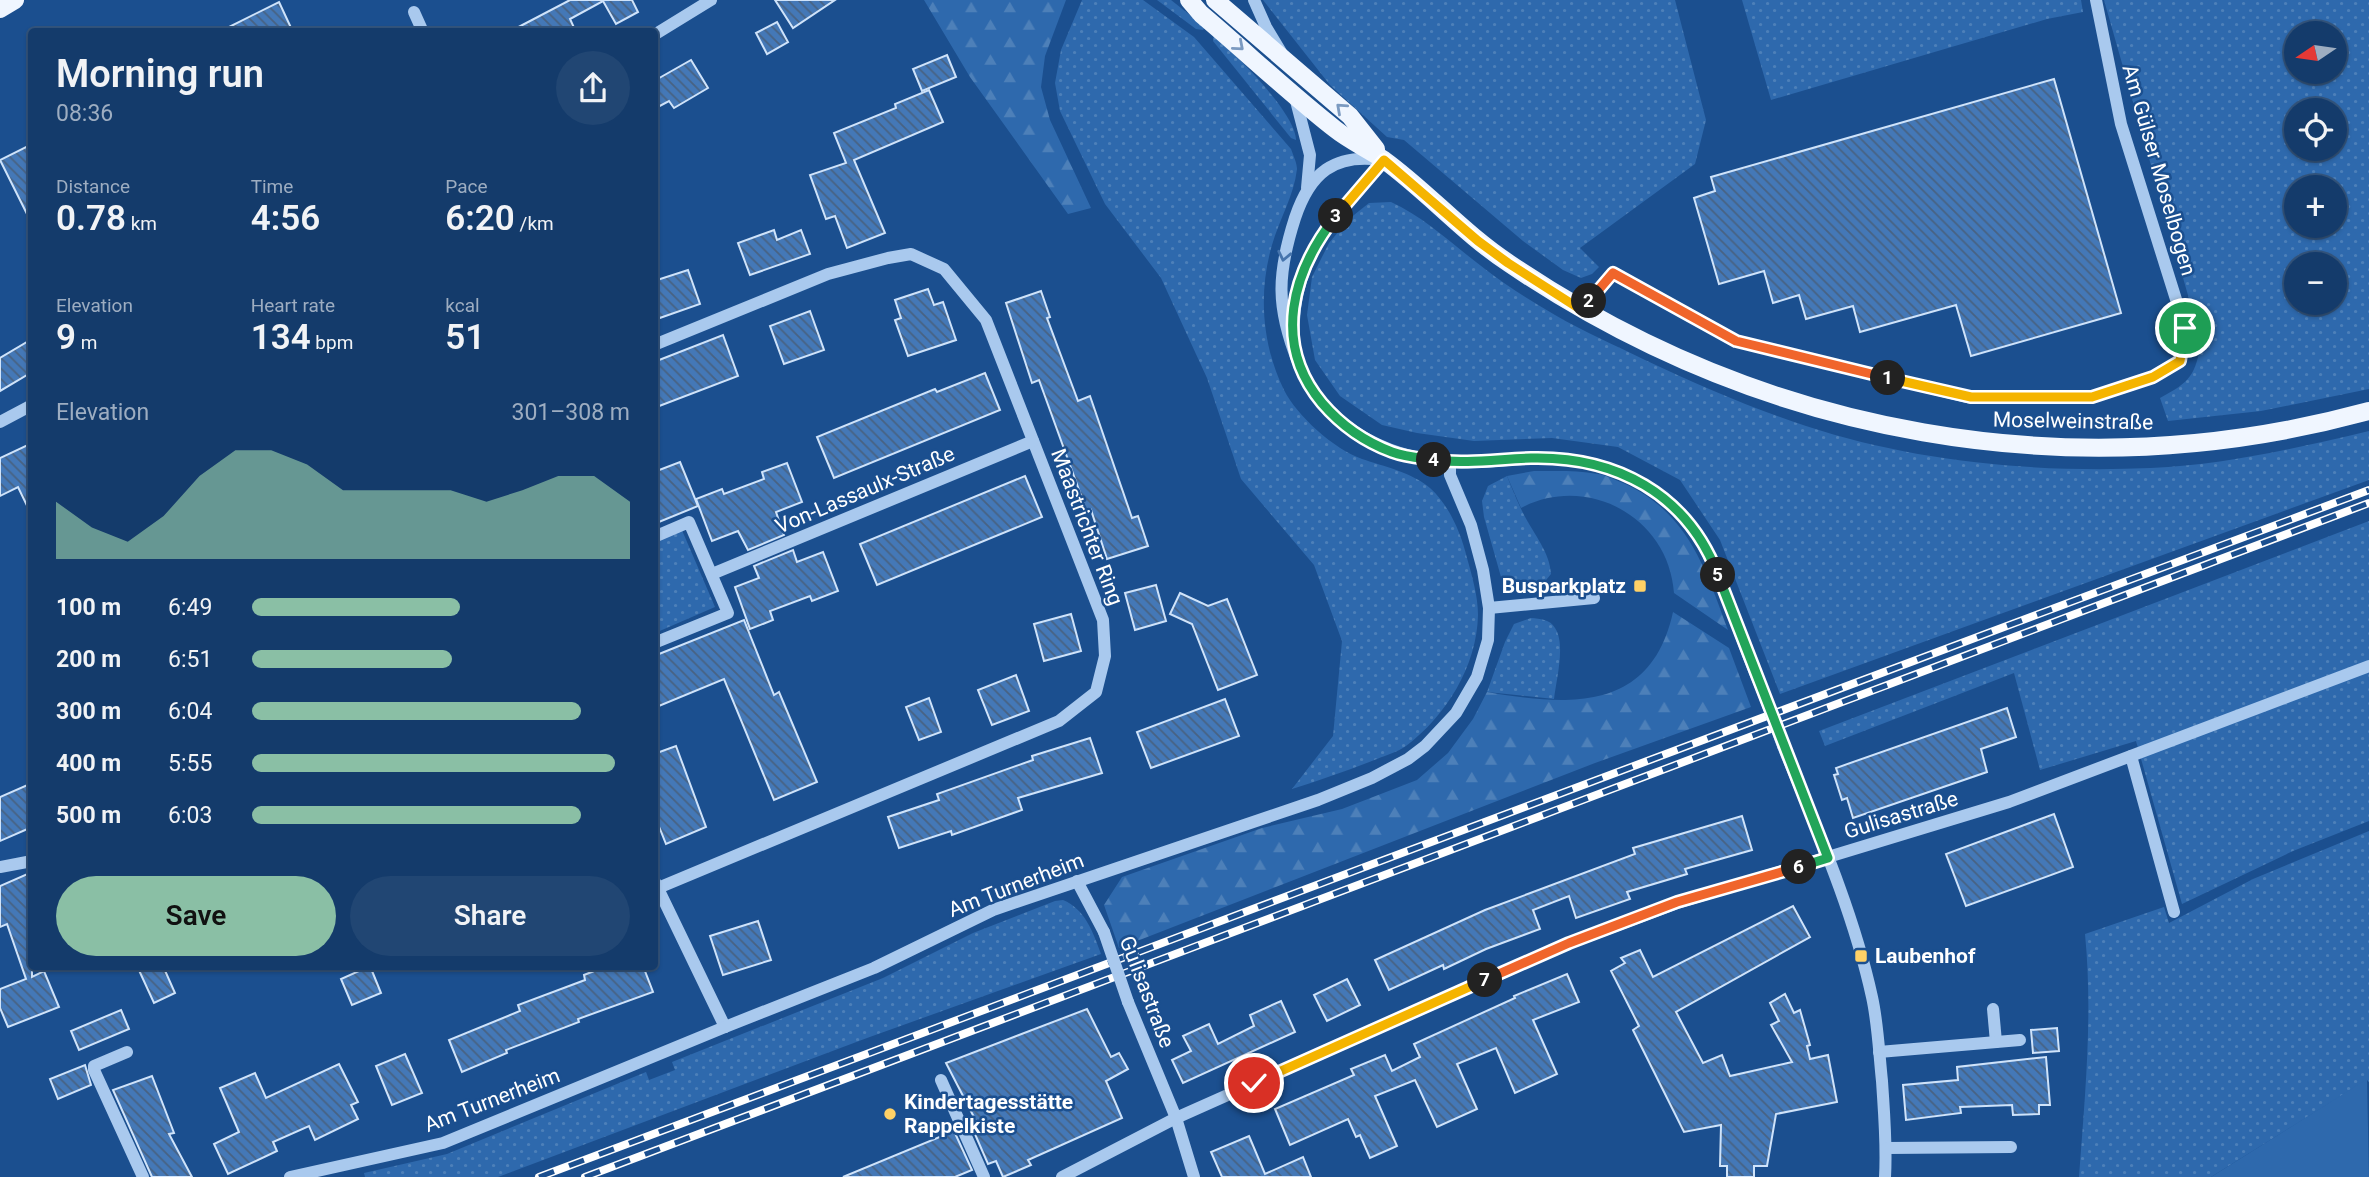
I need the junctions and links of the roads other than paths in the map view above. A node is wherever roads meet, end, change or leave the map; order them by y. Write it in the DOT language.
graph roads {
  1 [pos="15,0"];
  2 [pos="711,0"];
  3 [pos="1189,0"];
  4 [pos="1215,0"];
  5 [pos="1254,0"];
  6 [pos="2096,0"];
  7 [pos="0,9"];
  8 [pos="414,12"];
  9 [pos="421,28"];
  10 [pos="658,33"];
  11 [pos="1284,58"];
  12 [pos="1294,94"];
  13 [pos="1384,160"];
  14 [pos="1307,192"];
  15 [pos="1583,311"];
  16 [pos="658,343"];
  17 [pos="1295,355"];
  18 [pos="28,407"];
  19 [pos="2369,411"];
  20 [pos="0,422"];
  21 [pos="1033,441"];
  22 [pos="1450,462"];
  23 [pos="658,535"];
  24 [pos="712,574"];
  25 [pos="1594,598"];
  26 [pos="1489,608"];
  27 [pos="658,641"];
  28 [pos="2369,666"];
  29 [pos="2131,756"];
  30 [pos="1828,858"];
  31 [pos="28,861"];
  32 [pos="0,867"];
  33 [pos="1077,881"];
  34 [pos="658,883"];
  35 [pos="658,888"];
  36 [pos="2174,912"];
  37 [pos="1993,1009"];
  38 [pos="724,1027"];
  39 [pos="2020,1040"];
  40 [pos="1996,1042"];
  41 [pos="127,1052"];
  42 [pos="1879,1052"];
  43 [pos="942,1080"];
  44 [pos="1176,1118"];
  45 [pos="2011,1147"];
  46 [pos="1887,1149"];
  47 [pos="143,1177"];
  48 [pos="290,1177"];
  49 [pos="984,1177"];
  50 [pos="1062,1177"];
  51 [pos="1194,1177"];
  52 [pos="1885,1177"];
  1 -- 7 [label="main road"];
  2 -- 10 [label="street"];
  3 -- 12 [label="main road, Moselweinstraße, one-way"];
  4 -- 11 [label="main road, Moselweinstraße"];
  5 -- 11 [label="street"];
  6 -- 15 [label="street, Am Gülser Moselbogen"];
  8 -- 9 [label="street"];
  13 -- 11 [label="main road, Moselweinstraße, one-way"];
  12 -- 13 [label="main road, Moselweinstraße"];
  12 -- 14 [label="street"];
  13 -- 14 [label="street"];
  13 -- 15 [label="main road, Moselweinstraße"];
  13 -- 17 [label="street"];
  14 -- 17 [label="street, one-way"];
  15 -- 19 [label="main road, Moselweinstraße"];
  16 -- 21 [label="street, Maastrichter Ring"];
  17 -- 22 [label="street"];
  18 -- 20 [label="street"];
  21 -- 24 [label="street, Von-Lassaulx-Straße"];
  21 -- 34 [label="street, Maastrichter Ring"];
  22 -- 26 [label="street, Am Turnerheim"];
  22 -- 30 [label="street, bridge"];
  23 -- 24 [label="street"];
  24 -- 27 [label="street"];
  25 -- 26 [label="street"];
  26 -- 33 [label="street, Am Turnerheim"];
  28 -- 29 [label="street, Gulisastraße"];
  29 -- 30 [label="street, Gulisastraße"];
  29 -- 36 [label="street"];
  30 -- 42 [label="street"];
  30 -- 44 [label="street, Gulisastraße"];
  31 -- 32 [label="street"];
  33 -- 38 [label="street, Am Turnerheim"];
  33 -- 44 [label="street, Gulisastraße, bridge"];
  35 -- 38 [label="street"];
  37 -- 40 [label="street"];
  38 -- 48 [label="street, Am Turnerheim"];
  39 -- 40 [label="street"];
  40 -- 42 [label="street"];
  41 -- 47 [label="street"];
  42 -- 46 [label="street"];
  43 -- 49 [label="street"];
  44 -- 50 [label="street, Gulisastraße"];
  44 -- 51 [label="street, Gulisastraße"];
  45 -- 46 [label="street"];
  46 -- 52 [label="street"];
}
